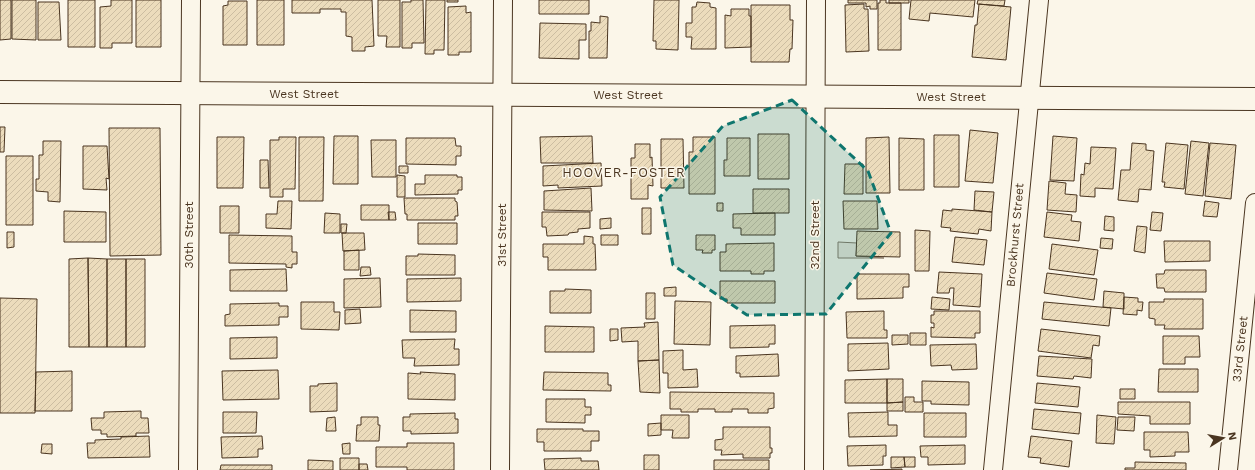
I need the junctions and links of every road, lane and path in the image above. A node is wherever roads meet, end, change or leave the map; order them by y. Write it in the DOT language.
graph roads {
  1 [pos="191,0"];
  2 [pos="503,0"];
  3 [pos="816,0"];
  4 [pos="1039,0"];
  5 [pos="0,92"];
  6 [pos="190,93"];
  7 [pos="502,95"];
  8 [pos="816,95"];
  9 [pos="1028,97"];
  10 [pos="1255,99"];
  11 [pos="1255,203"];
  12 [pos="188,470"];
  13 [pos="500,470"];
  14 [pos="814,470"];
  15 [pos="993,470"];
  16 [pos="1228,470"];
  1 -- 6 [label="street, 30th Street"];
  2 -- 7 [label="street, 31st Street"];
  3 -- 8 [label="street, 32nd Street"];
  4 -- 9 [label="street, Brockhurst Street"];
  5 -- 6 [label="street, West Street"];
  6 -- 7 [label="street, West Street"];
  6 -- 12 [label="street, 30th Street"];
  7 -- 8 [label="street, West Street"];
  7 -- 13 [label="street, 31st Street"];
  8 -- 9 [label="street, West Street"];
  8 -- 14 [label="street, 32nd Street"];
  9 -- 10 [label="street, West Street"];
  9 -- 15 [label="street, Brockhurst Street"];
  11 -- 16 [label="street, 33rd Street"];
}
